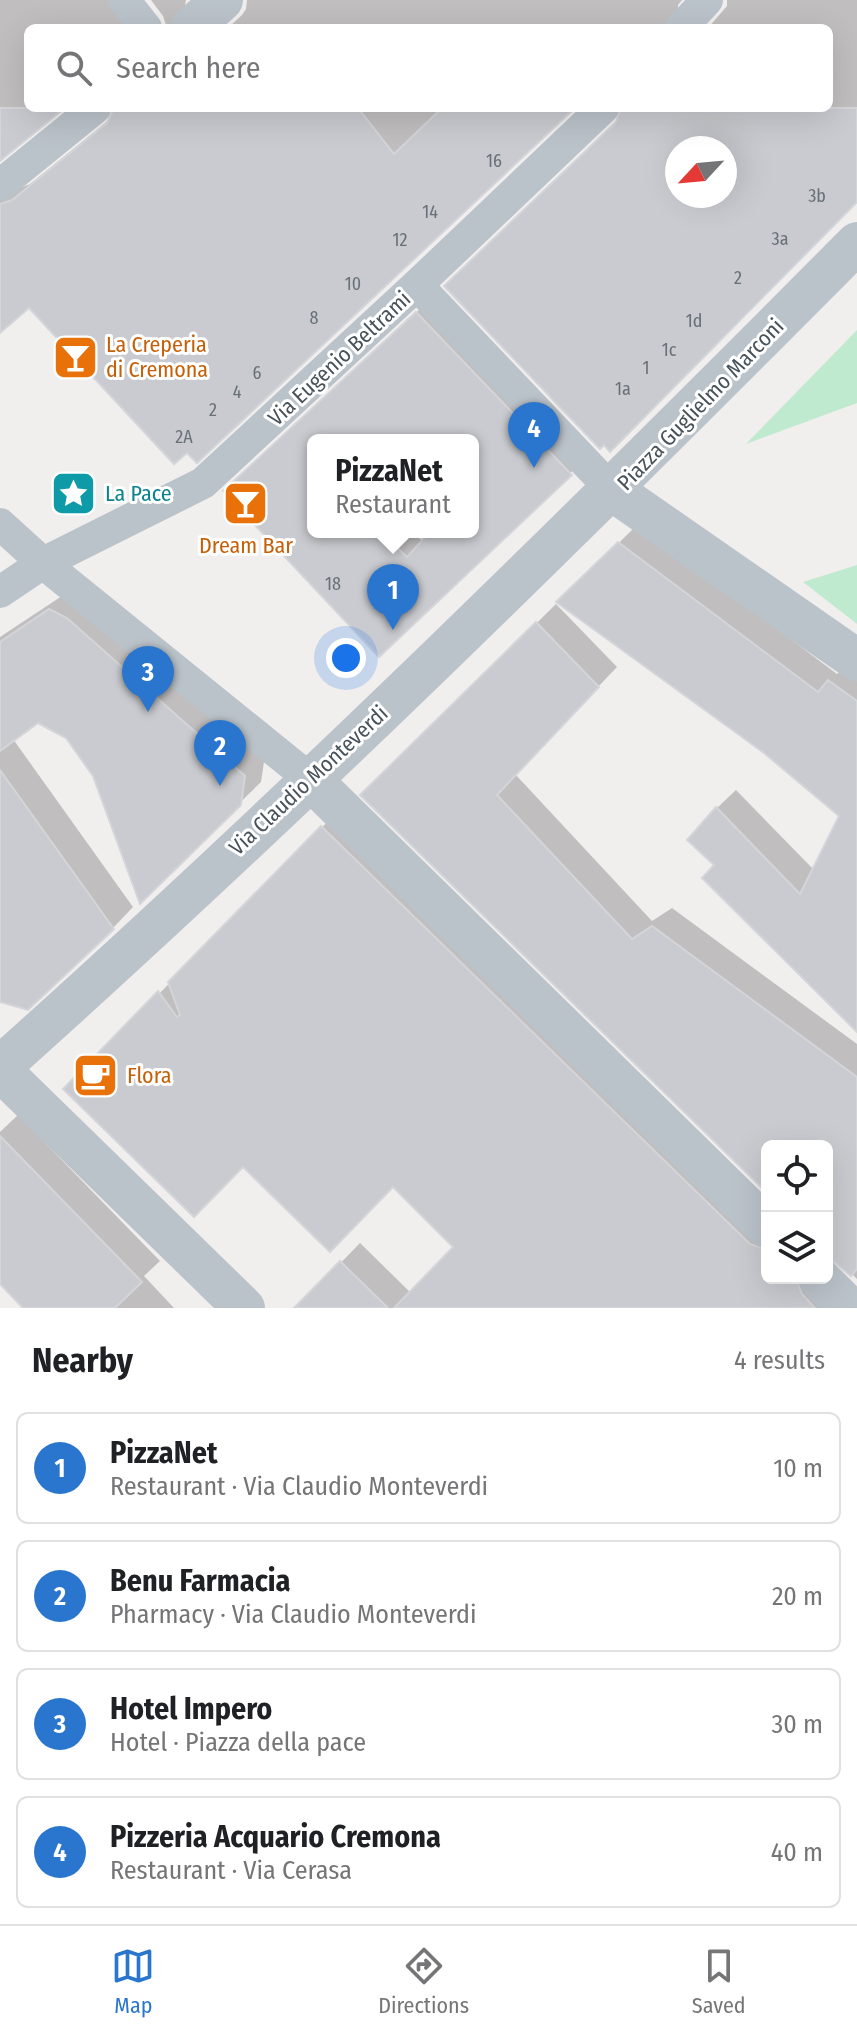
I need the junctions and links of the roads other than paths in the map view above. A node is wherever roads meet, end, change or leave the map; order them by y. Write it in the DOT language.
graph roads {
  1 [pos="124,0"];
  2 [pos="222,0"];
  3 [pos="707,0"];
  4 [pos="143,24"];
  5 [pos="195,24"];
  6 [pos="685,24"];
  7 [pos="90,112"];
  8 [pos="599,112"];
  9 [pos="0,185"];
  10 [pos="857,243"];
  11 [pos="417,285"];
  12 [pos="612,490"];
  13 [pos="0,524"];
  14 [pos="43,563"];
  15 [pos="0,592"];
  16 [pos="857,660"];
  17 [pos="310,779"];
  18 [pos="0,1069"];
  19 [pos="761,1221"];
  20 [pos="826,1284"];
  21 [pos="851,1304"];
  22 [pos="244,1308"];
  1 -- 4 [label="street"];
  2 -- 5 [label="street"];
  3 -- 6 [label="street"];
  7 -- 9 [label="street"];
  8 -- 11 [label="street, Via Eugenio Beltrami"];
  10 -- 12 [label="street, Piazza Guglielmo Marconi"];
  11 -- 12 [label="street"];
  11 -- 14 [label="street, Via Eugenio Beltrami"];
  12 -- 16 [label="street, Piazza Guglielmo Marconi"];
  12 -- 17 [label="street, Via Claudio Monteverdi"];
  13 -- 14 [label="street"];
  14 -- 15 [label="street, Via Eugenio Beltrami"];
  14 -- 17 [label="street"];
  17 -- 18 [label="street, Via Claudio Monteverdi"];
  17 -- 19 [label="street"];
  18 -- 22 [label="street"];
  20 -- 21 [label="street"];
}
